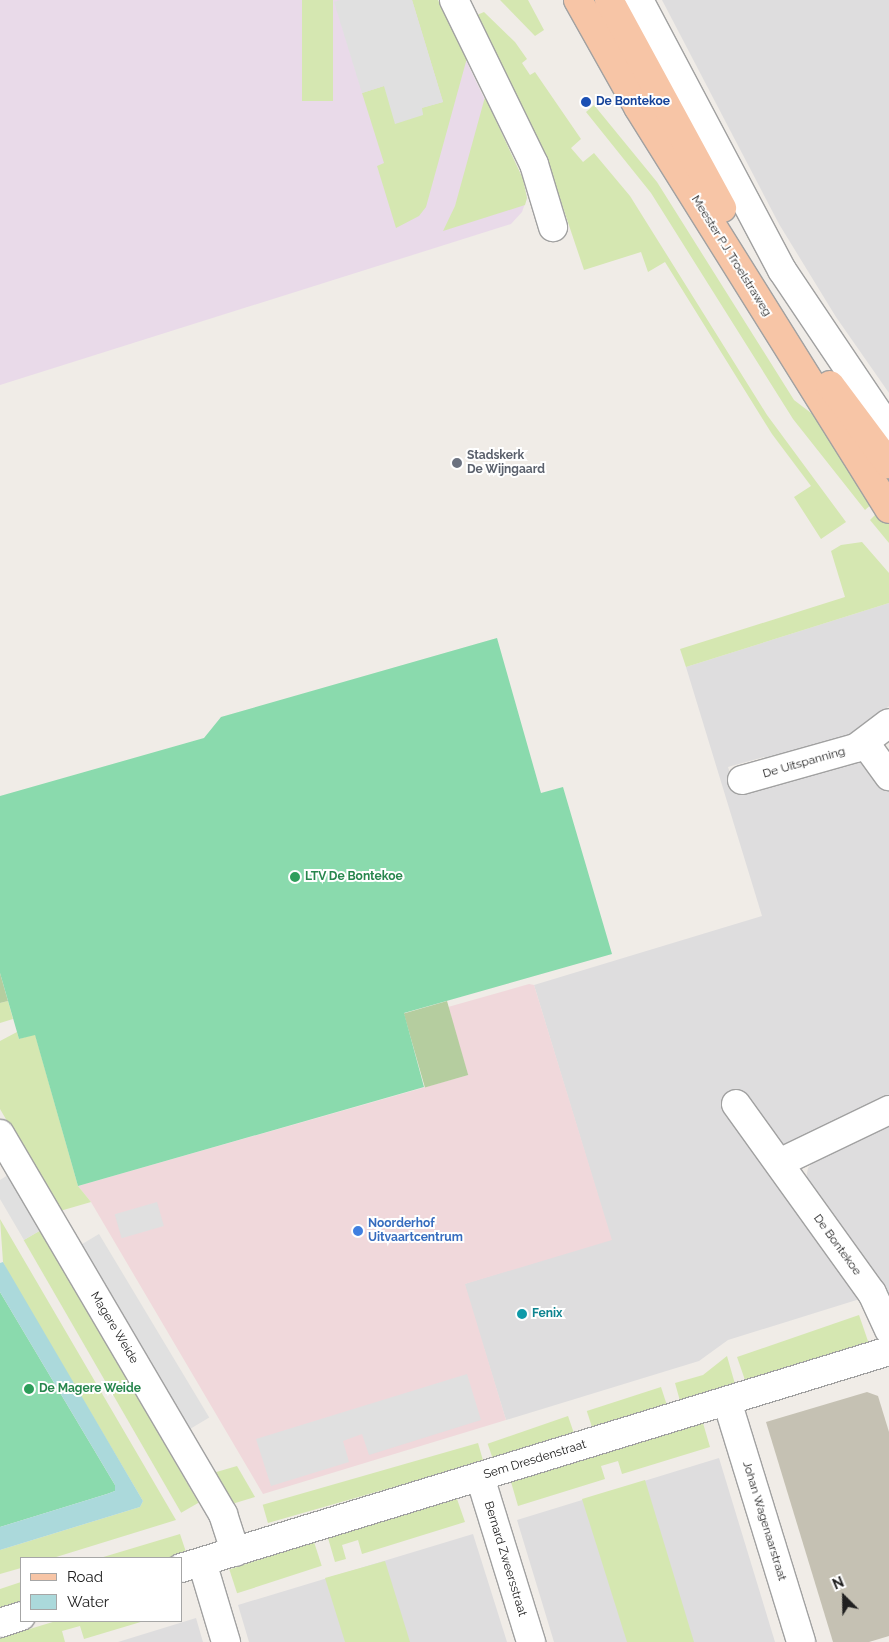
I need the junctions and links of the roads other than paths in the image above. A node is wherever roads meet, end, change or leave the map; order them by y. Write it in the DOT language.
graph roads {
  1 [pos="454,0"];
  2 [pos="578,0"];
  3 [pos="609,0"];
  4 [pos="639,0"];
  5 [pos="554,227"];
  6 [pos="889,429"];
  7 [pos="889,464"];
  8 [pos="889,509"];
  9 [pos="889,724"];
  10 [pos="865,743"];
  11 [pos="889,776"];
  12 [pos="742,780"];
  13 [pos="736,1104"];
  14 [pos="889,1110"];
  15 [pos="0,1134"];
  16 [pos="778,1164"];
  17 [pos="889,1330"];
  18 [pos="889,1351"];
  19 [pos="727,1401"];
  20 [pos="480,1477"];
  21 [pos="235,1552"];
  22 [pos="191,1565"];
  23 [pos="20,1616"];
  24 [pos="0,1623"];
  25 [pos="226,1642"];
  26 [pos="531,1642"];
  27 [pos="801,1642"];
  1 -- 5 [label="street"];
  2 -- 8 [label="main road, Meester P.J. Troelstraweg"];
  3 -- 7 [label="main road, Meester P.J. Troelstraweg"];
  4 -- 6 [label="street"];
  9 -- 10 [label="street, De Uitspanning"];
  10 -- 11 [label="street"];
  10 -- 12 [label="street, De Uitspanning"];
  13 -- 16 [label="street, De Bontekoe"];
  14 -- 16 [label="street"];
  15 -- 21 [label="street, Magere Weide"];
  16 -- 17 [label="street, De Bontekoe"];
  18 -- 19 [label="street, Sem Dresdenstraat"];
  19 -- 20 [label="street, Sem Dresdenstraat"];
  19 -- 27 [label="street, Johan Wagenaarstraat"];
  20 -- 21 [label="street, Sem Dresdenstraat"];
  20 -- 26 [label="street, Bernard Zweersstraat"];
  21 -- 22 [label="street, Sem Dresdenstraat"];
  22 -- 25 [label="street"];
  23 -- 24 [label="street"];
}
